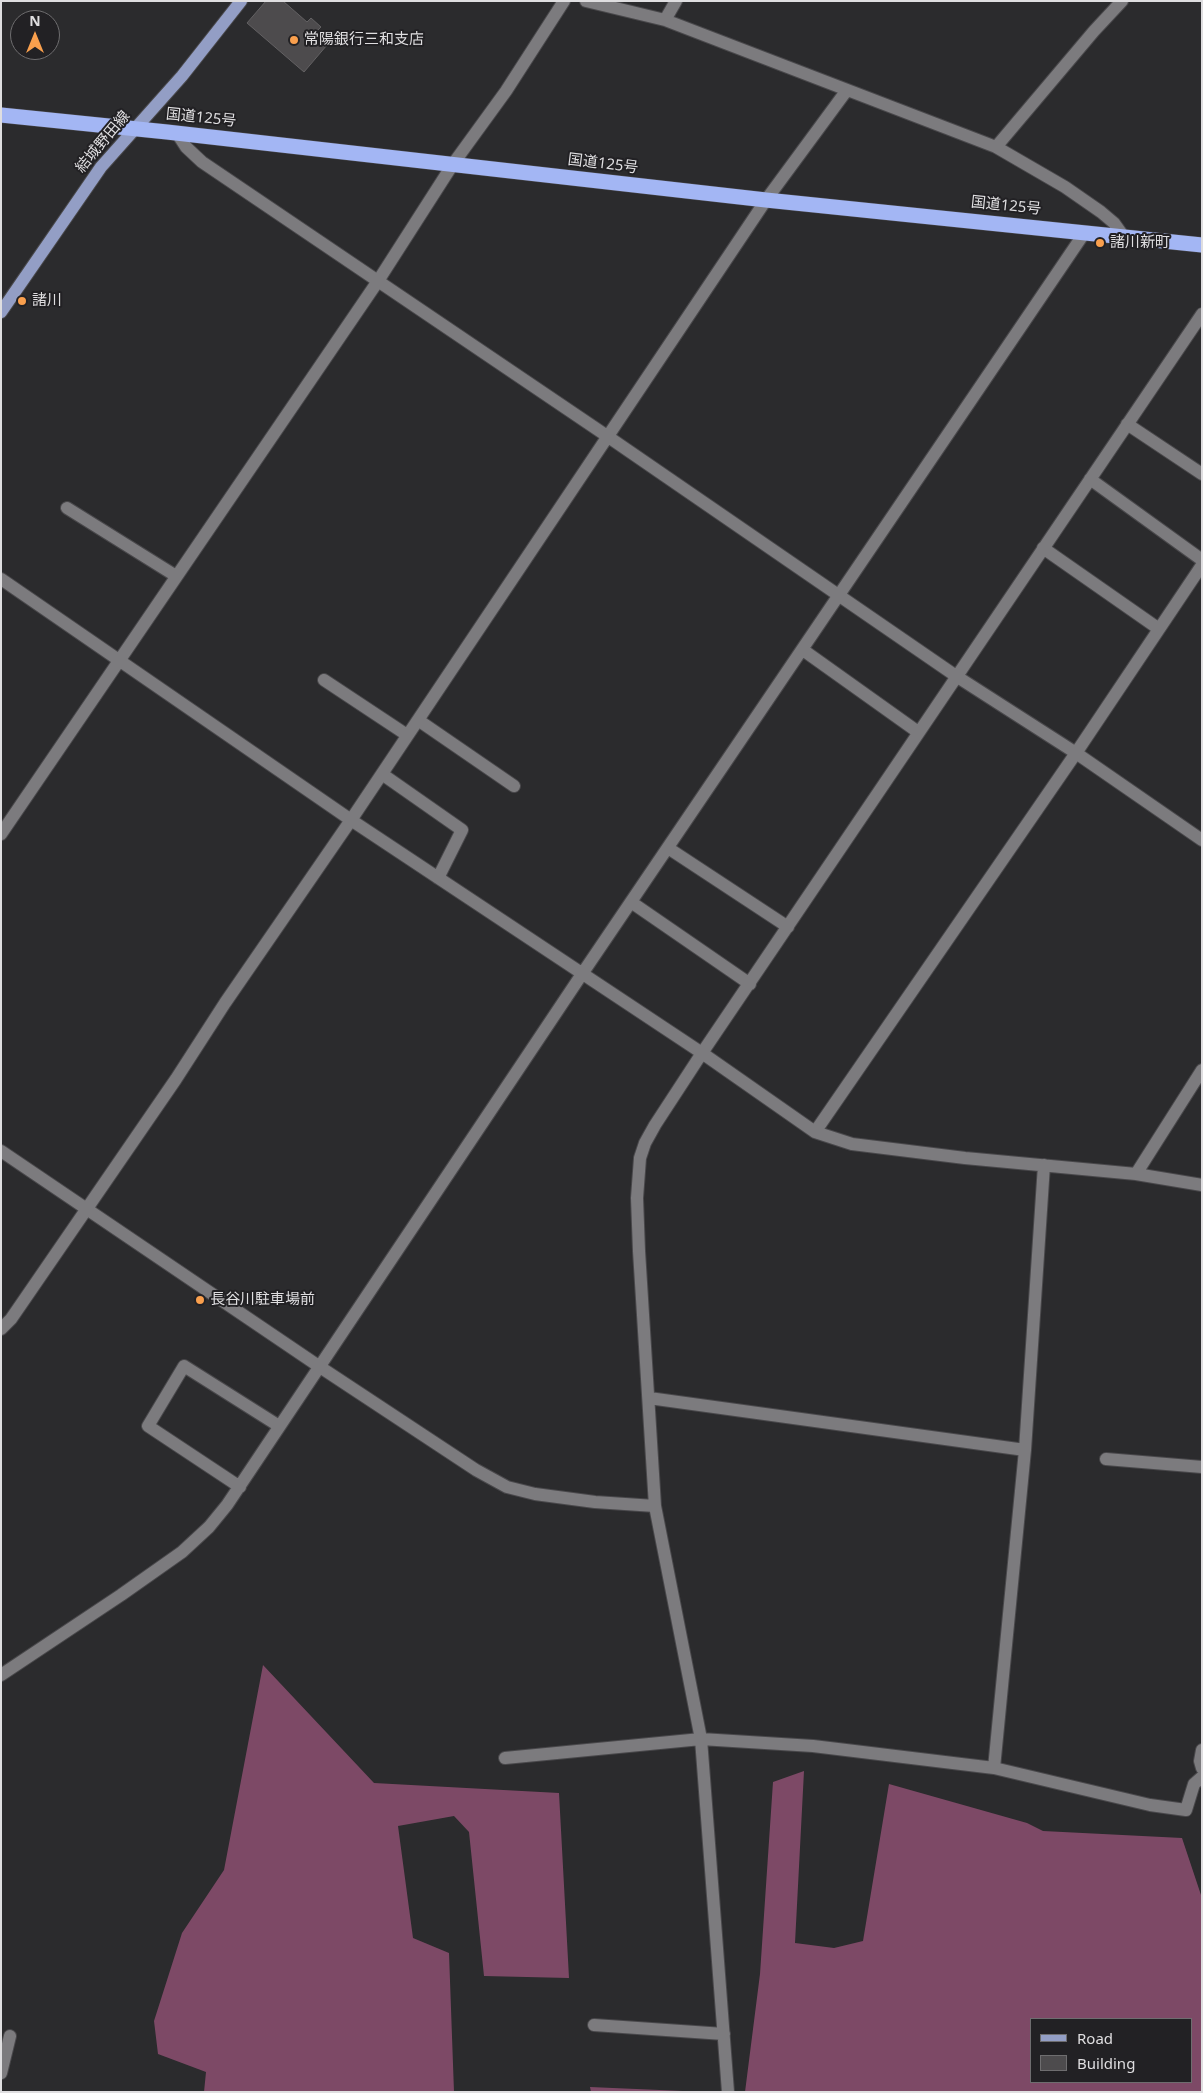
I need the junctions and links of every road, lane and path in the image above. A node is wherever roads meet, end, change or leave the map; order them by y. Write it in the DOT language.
graph roads {
  1 [pos="241,1"];
  2 [pos="564,1"];
  3 [pos="586,1"];
  4 [pos="676,1"];
  5 [pos="1122,1"];
  6 [pos="665,20"];
  7 [pos="847,90"];
  8 [pos="1,115"];
  9 [pos="135,128"];
  10 [pos="177,133"];
  11 [pos="996,147"];
  12 [pos="453,164"];
  13 [pos="766,200"];
  14 [pos="1085,232"];
  15 [pos="1124,237"];
  16 [pos="1202,245"];
  17 [pos="378,281"];
  18 [pos="1,312"];
  19 [pos="1202,314"];
  20 [pos="1128,424"];
  21 [pos="607,436"];
  22 [pos="1202,474"];
  23 [pos="1090,478"];
  24 [pos="67,508"];
  25 [pos="1043,548"];
  26 [pos="1202,560"];
  27 [pos="1202,565"];
  28 [pos="176,576"];
  29 [pos="1,579"];
  30 [pos="840,595"];
  31 [pos="1159,629"];
  32 [pos="803,650"];
  33 [pos="119,659"];
  34 [pos="956,676"];
  35 [pos="324,680"];
  36 [pos="418,720"];
  37 [pos="918,732"];
  38 [pos="407,736"];
  39 [pos="1076,753"];
  40 [pos="382,774"];
  41 [pos="514,786"];
  42 [pos="351,820"];
  43 [pos="1,834"];
  44 [pos="1202,840"];
  45 [pos="668,848"];
  46 [pos="438,878"];
  47 [pos="631,902"];
  48 [pos="788,927"];
  49 [pos="582,974"];
  50 [pos="750,984"];
  51 [pos="702,1054"];
  52 [pos="1202,1070"];
  53 [pos="815,1132"];
  54 [pos="1,1151"];
  55 [pos="1044,1165"];
  56 [pos="1136,1174"];
  57 [pos="1202,1185"];
  58 [pos="87,1210"];
  59 [pos="1,1329"];
  60 [pos="320,1367"];
  61 [pos="649,1398"];
  62 [pos="279,1426"];
  63 [pos="1024,1450"];
  64 [pos="1106,1460"];
  65 [pos="1202,1467"];
  66 [pos="240,1487"];
  67 [pos="655,1506"];
  68 [pos="1,1674"];
  69 [pos="701,1739"];
  70 [pos="1202,1750"];
  71 [pos="505,1758"];
  72 [pos="994,1768"];
  73 [pos="1202,1768"];
  74 [pos="1202,1777"];
  75 [pos="594,2025"];
  76 [pos="724,2034"];
  77 [pos="10,2036"];
  78 [pos="1,2073"];
  79 [pos="728,2092"];
  1 -- 9 [label="main road, 結城野田線"];
  2 -- 12 [label="street"];
  3 -- 6 [label="street"];
  4 -- 6 [label="street"];
  5 -- 11 [label="street"];
  6 -- 7 [label="street"];
  7 -- 11 [label="street"];
  7 -- 13 [label="street"];
  8 -- 9 [label="highway, 国道125号"];
  9 -- 10 [label="highway, 国道125号"];
  9 -- 18 [label="main road, 結城野田線"];
  10 -- 12 [label="highway, 国道125号"];
  10 -- 17 [label="street"];
  11 -- 15 [label="street"];
  12 -- 13 [label="highway, 国道125号"];
  12 -- 17 [label="street"];
  13 -- 14 [label="highway, 国道125号"];
  13 -- 21 [label="street"];
  14 -- 15 [label="highway, 国道125号"];
  14 -- 30 [label="street"];
  15 -- 16 [label="highway, 国道125号"];
  17 -- 21 [label="street"];
  17 -- 28 [label="street"];
  19 -- 20 [label="street"];
  20 -- 22 [label="street"];
  20 -- 23 [label="street"];
  21 -- 30 [label="street"];
  21 -- 36 [label="street"];
  23 -- 25 [label="street"];
  23 -- 26 [label="street"];
  24 -- 28 [label="street"];
  25 -- 31 [label="street"];
  25 -- 34 [label="street"];
  27 -- 31 [label="street"];
  28 -- 33 [label="street"];
  29 -- 33 [label="street"];
  30 -- 32 [label="street"];
  30 -- 34 [label="street"];
  31 -- 39 [label="street"];
  32 -- 37 [label="street"];
  32 -- 45 [label="street"];
  33 -- 42 [label="street"];
  33 -- 43 [label="street"];
  34 -- 37 [label="street"];
  34 -- 39 [label="street"];
  35 -- 38 [label="street"];
  36 -- 38 [label="street"];
  36 -- 41 [label="street"];
  37 -- 48 [label="street"];
  38 -- 40 [label="street"];
  39 -- 44 [label="street"];
  39 -- 53 [label="street"];
  40 -- 42 [label="street"];
  40 -- 46 [label="street"];
  42 -- 46 [label="street"];
  42 -- 58 [label="street"];
  45 -- 47 [label="street"];
  45 -- 48 [label="street"];
  46 -- 49 [label="street"];
  47 -- 49 [label="street"];
  47 -- 50 [label="street"];
  48 -- 50 [label="street"];
  49 -- 51 [label="street"];
  49 -- 60 [label="street"];
  50 -- 51 [label="street"];
  51 -- 53 [label="street"];
  51 -- 61 [label="street"];
  52 -- 56 [label="street"];
  53 -- 55 [label="street"];
  54 -- 58 [label="street"];
  55 -- 56 [label="street"];
  55 -- 63 [label="street"];
  56 -- 57 [label="street"];
  58 -- 59 [label="street"];
  58 -- 60 [label="street"];
  60 -- 62 [label="street"];
  60 -- 67 [label="street"];
  61 -- 63 [label="street"];
  61 -- 67 [label="street"];
  62 -- 66 [label="street"];
  62 -- 66 [label="street"];
  63 -- 72 [label="street"];
  64 -- 65 [label="street"];
  66 -- 68 [label="street"];
  67 -- 69 [label="street"];
  69 -- 71 [label="street"];
  69 -- 72 [label="street"];
  69 -- 76 [label="street"];
  70 -- 73 [label="street"];
  72 -- 74 [label="street"];
  75 -- 76 [label="street"];
  76 -- 79 [label="street"];
  77 -- 78 [label="street"];
}
